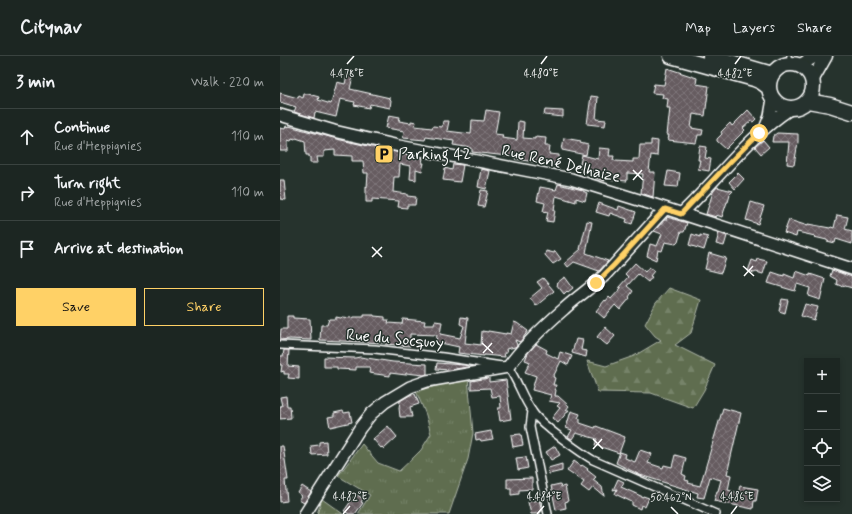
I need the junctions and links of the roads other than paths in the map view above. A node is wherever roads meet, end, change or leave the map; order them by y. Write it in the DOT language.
graph roads {
  1 [pos="672,56"];
  2 [pos="710,56"];
  3 [pos="815,56"];
  4 [pos="826,56"];
  5 [pos="793,62"];
  6 [pos="772,74"];
  7 [pos="812,90"];
  8 [pos="771,94"];
  9 [pos="852,102"];
  10 [pos="790,108"];
  11 [pos="852,112"];
  12 [pos="280,115"];
  13 [pos="765,128"];
  14 [pos="665,209"];
  15 [pos="681,214"];
  16 [pos="852,269"];
  17 [pos="280,344"];
  18 [pos="508,368"];
  19 [pos="532,411"];
  20 [pos="305,514"];
  21 [pos="548,514"];
  22 [pos="716,514"];
  1 -- 8 [label="highway"];
  2 -- 6 [label="highway"];
  3 -- 5 [label="main road"];
  4 -- 7 [label="main road"];
  5 -- 6 [label="highway"];
  5 -- 7 [label="highway"];
  6 -- 8 [label="highway"];
  7 -- 9 [label="highway"];
  7 -- 10 [label="highway"];
  7 -- 11 [label="highway"];
  8 -- 10 [label="highway"];
  8 -- 13 [label="street"];
  10 -- 13 [label="street"];
  12 -- 14 [label="street, Rue René Delhaize"];
  13 -- 15 [label="street"];
  14 -- 15 [label="street, Rue René Delhaize"];
  14 -- 18 [label="street"];
  15 -- 16 [label="street, Rue René Delhaize"];
  17 -- 18 [label="street, Rue du Socquoy"];
  18 -- 19 [label="street"];
  18 -- 20 [label="street"];
  19 -- 21 [label="street"];
  19 -- 22 [label="street"];
}
